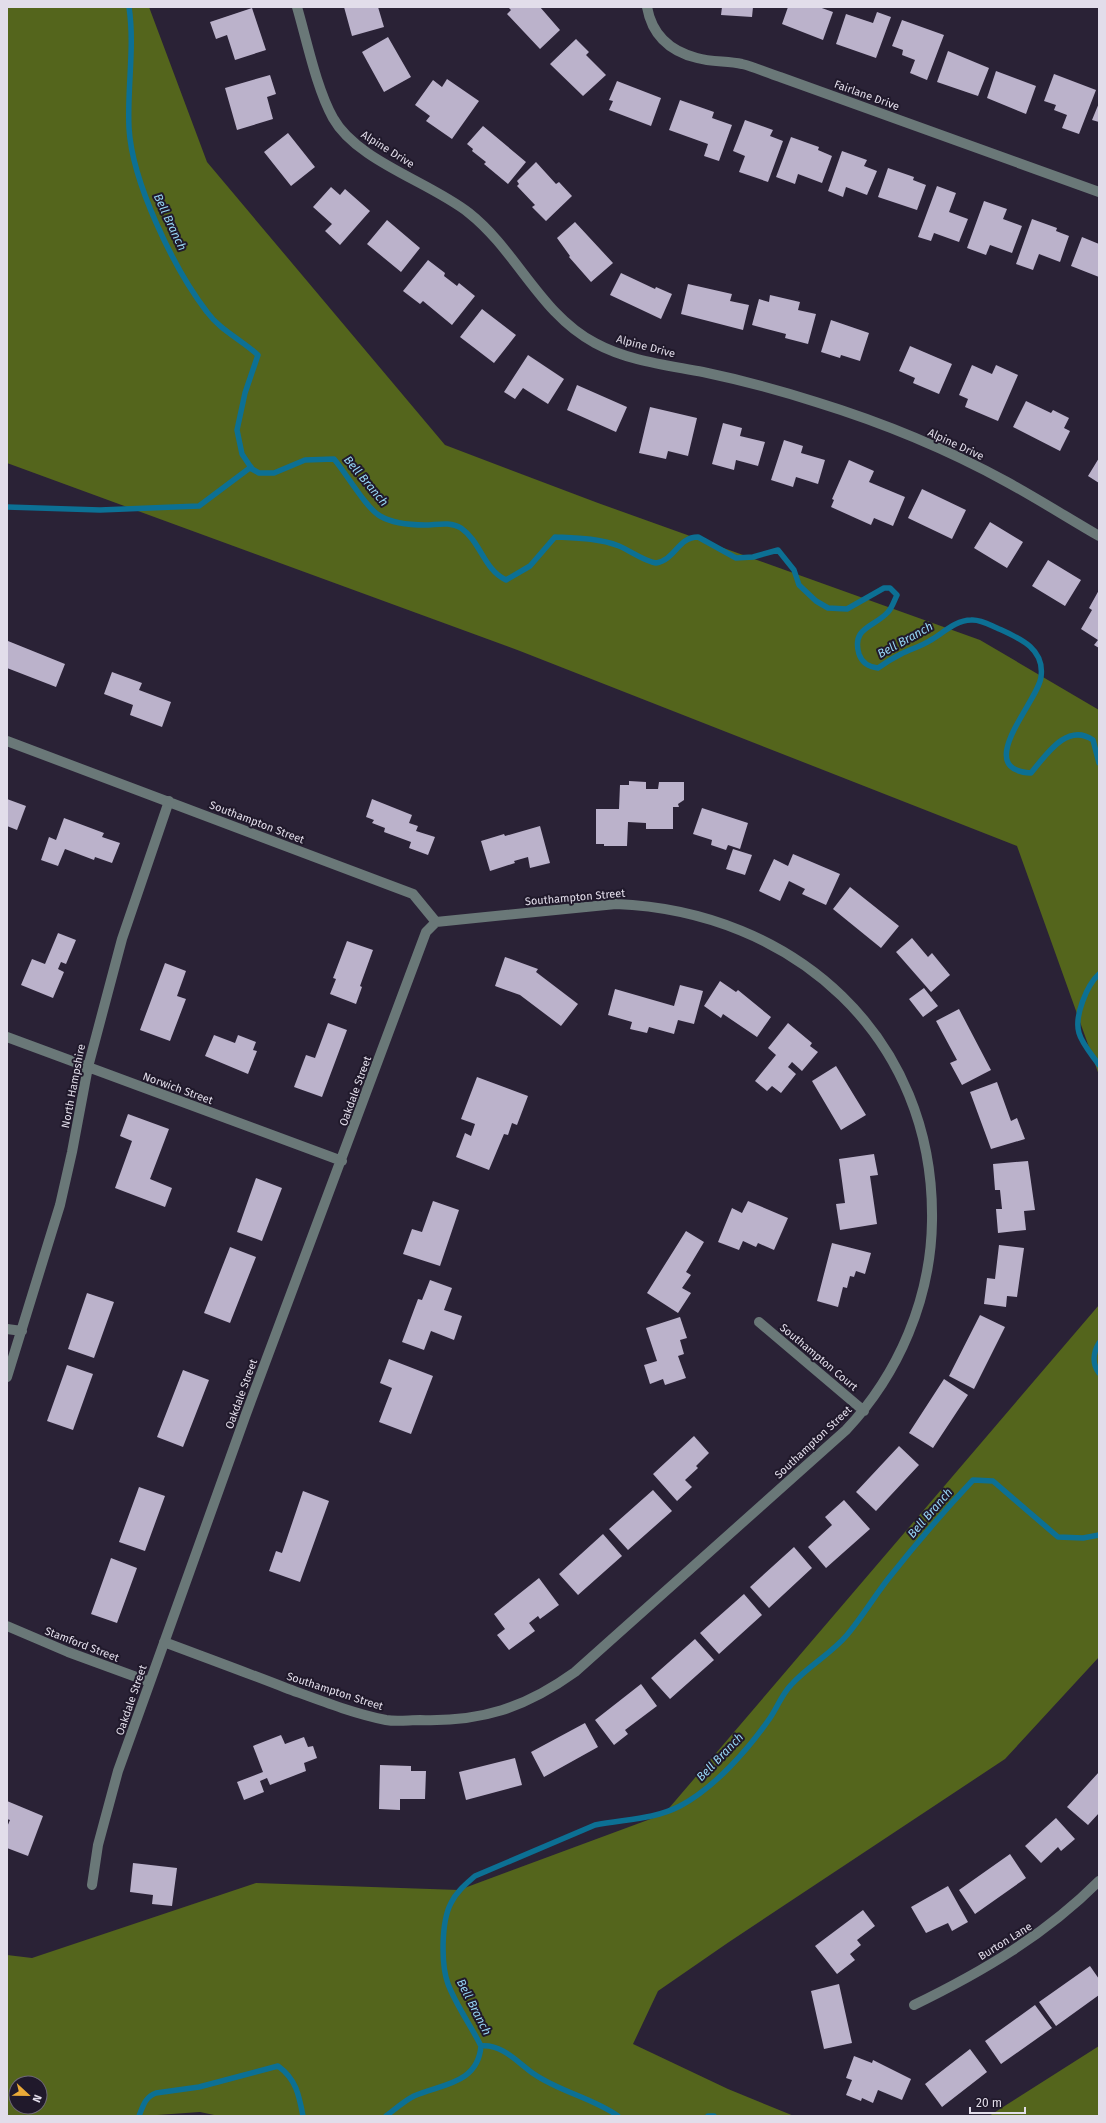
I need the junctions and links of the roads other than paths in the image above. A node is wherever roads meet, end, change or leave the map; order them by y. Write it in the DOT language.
graph roads {
  1 [pos="298,7"];
  2 [pos="647,7"];
  3 [pos="1099,192"];
  4 [pos="1099,536"];
  5 [pos="7,741"];
  6 [pos="169,802"];
  7 [pos="436,922"];
  8 [pos="7,1037"];
  9 [pos="88,1067"];
  10 [pos="342,1161"];
  11 [pos="759,1322"];
  12 [pos="7,1329"];
  13 [pos="22,1330"];
  14 [pos="7,1377"];
  15 [pos="864,1411"];
  16 [pos="7,1626"];
  17 [pos="164,1642"];
  18 [pos="150,1682"];
  19 [pos="1099,1882"];
  20 [pos="92,1885"];
  21 [pos="914,2005"];
  1 -- 4 [label="street, Alpine Drive"];
  2 -- 3 [label="street, Fairlane Drive"];
  5 -- 6 [label="street, Southampton Street"];
  6 -- 7 [label="street, Southampton Street"];
  6 -- 9 [label="street, North Hampshire"];
  7 -- 10 [label="street, Oakdale Street"];
  7 -- 15 [label="street, Southampton Street"];
  8 -- 9 [label="street, Norwich Street"];
  9 -- 10 [label="street, Norwich Street"];
  9 -- 13 [label="street, North Hampshire"];
  10 -- 17 [label="street, Oakdale Street"];
  11 -- 15 [label="street, Southampton Court"];
  12 -- 13 [label="street"];
  13 -- 14 [label="street, North Hampshire"];
  15 -- 17 [label="street, Southampton Street"];
  16 -- 18 [label="street, Stamford Street"];
  17 -- 18 [label="street, Oakdale Street"];
  18 -- 20 [label="street, Oakdale Street"];
  19 -- 21 [label="street, Burton Lane"];
}
